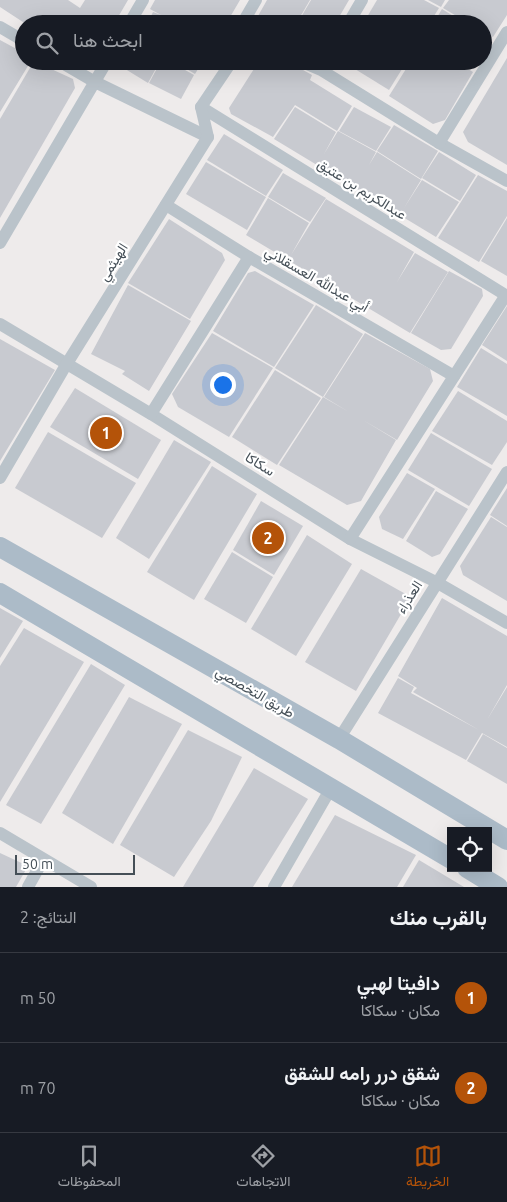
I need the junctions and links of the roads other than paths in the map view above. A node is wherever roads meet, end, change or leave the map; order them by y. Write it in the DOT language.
graph roads {
  1 [pos="142,0"];
  2 [pos="256,0"];
  3 [pos="362,0"];
  4 [pos="134,15"];
  5 [pos="247,15"];
  6 [pos="353,15"];
  7 [pos="0,27"];
  8 [pos="507,32"];
  9 [pos="15,36"];
  10 [pos="492,56"];
  11 [pos="74,70"];
  12 [pos="102,70"];
  13 [pos="226,70"];
  14 [pos="330,70"];
  15 [pos="484,70"];
  16 [pos="95,82"];
  17 [pos="200,107"];
  18 [pos="208,137"];
  19 [pos="439,143"];
  20 [pos="507,181"];
  21 [pos="166,205"];
  22 [pos="0,243"];
  23 [pos="249,257"];
  24 [pos="507,295"];
  25 [pos="0,324"];
  26 [pos="66,365"];
  27 [pos="454,376"];
  28 [pos="151,414"];
  29 [pos="507,472"];
  30 [pos="0,478"];
  31 [pos="350,539"];
  32 [pos="0,547"];
  33 [pos="436,582"];
  34 [pos="0,593"];
  35 [pos="507,623"];
  36 [pos="338,739"];
  37 [pos="331,788"];
  38 [pos="0,834"];
  39 [pos="507,840"];
  40 [pos="447,857"];
  41 [pos="44,860"];
  42 [pos="473,872"];
  43 [pos="28,887"];
  44 [pos="90,887"];
  45 [pos="274,887"];
  46 [pos="498,887"];
  1 -- 4 [label="street"];
  2 -- 5 [label="street"];
  3 -- 6 [label="street"];
  7 -- 9 [label="street"];
  8 -- 10 [label="street"];
  11 -- 16 [label="street"];
  12 -- 16 [label="street"];
  13 -- 17 [label="street"];
  14 -- 19 [label="street"];
  15 -- 19 [label="street"];
  16 -- 18 [label="street"];
  16 -- 22 [label="street"];
  17 -- 18 [label="street"];
  17 -- 24 [label="street, عبدالكريم بن عتيق"];
  18 -- 21 [label="street, الهيثمي"];
  19 -- 20 [label="street"];
  21 -- 23 [label="street, أبي عبدالله العسقلاني"];
  21 -- 26 [label="street, الهيثمي"];
  23 -- 27 [label="street, أبي عبدالله العسقلاني"];
  23 -- 28 [label="street"];
  24 -- 27 [label="street"];
  25 -- 26 [label="street, سكاكا"];
  26 -- 28 [label="street, سكاكا"];
  26 -- 30 [label="street, الهيثمي"];
  27 -- 31 [label="street"];
  28 -- 31 [label="street, سكاكا"];
  29 -- 33 [label="street, العذراء"];
  31 -- 33 [label="street, سكاكا"];
  32 -- 36 [label="main road, طريق التخصصي"];
  33 -- 35 [label="street, سكاكا"];
  33 -- 36 [label="street, العذراء"];
  34 -- 37 [label="main road"];
  36 -- 39 [label="main road, طريق التخصصي"];
  37 -- 40 [label="main road"];
  37 -- 45 [label="street"];
  38 -- 41 [label="street"];
  41 -- 43 [label="street"];
  41 -- 44 [label="street"];
  42 -- 46 [label="main road"];
}
